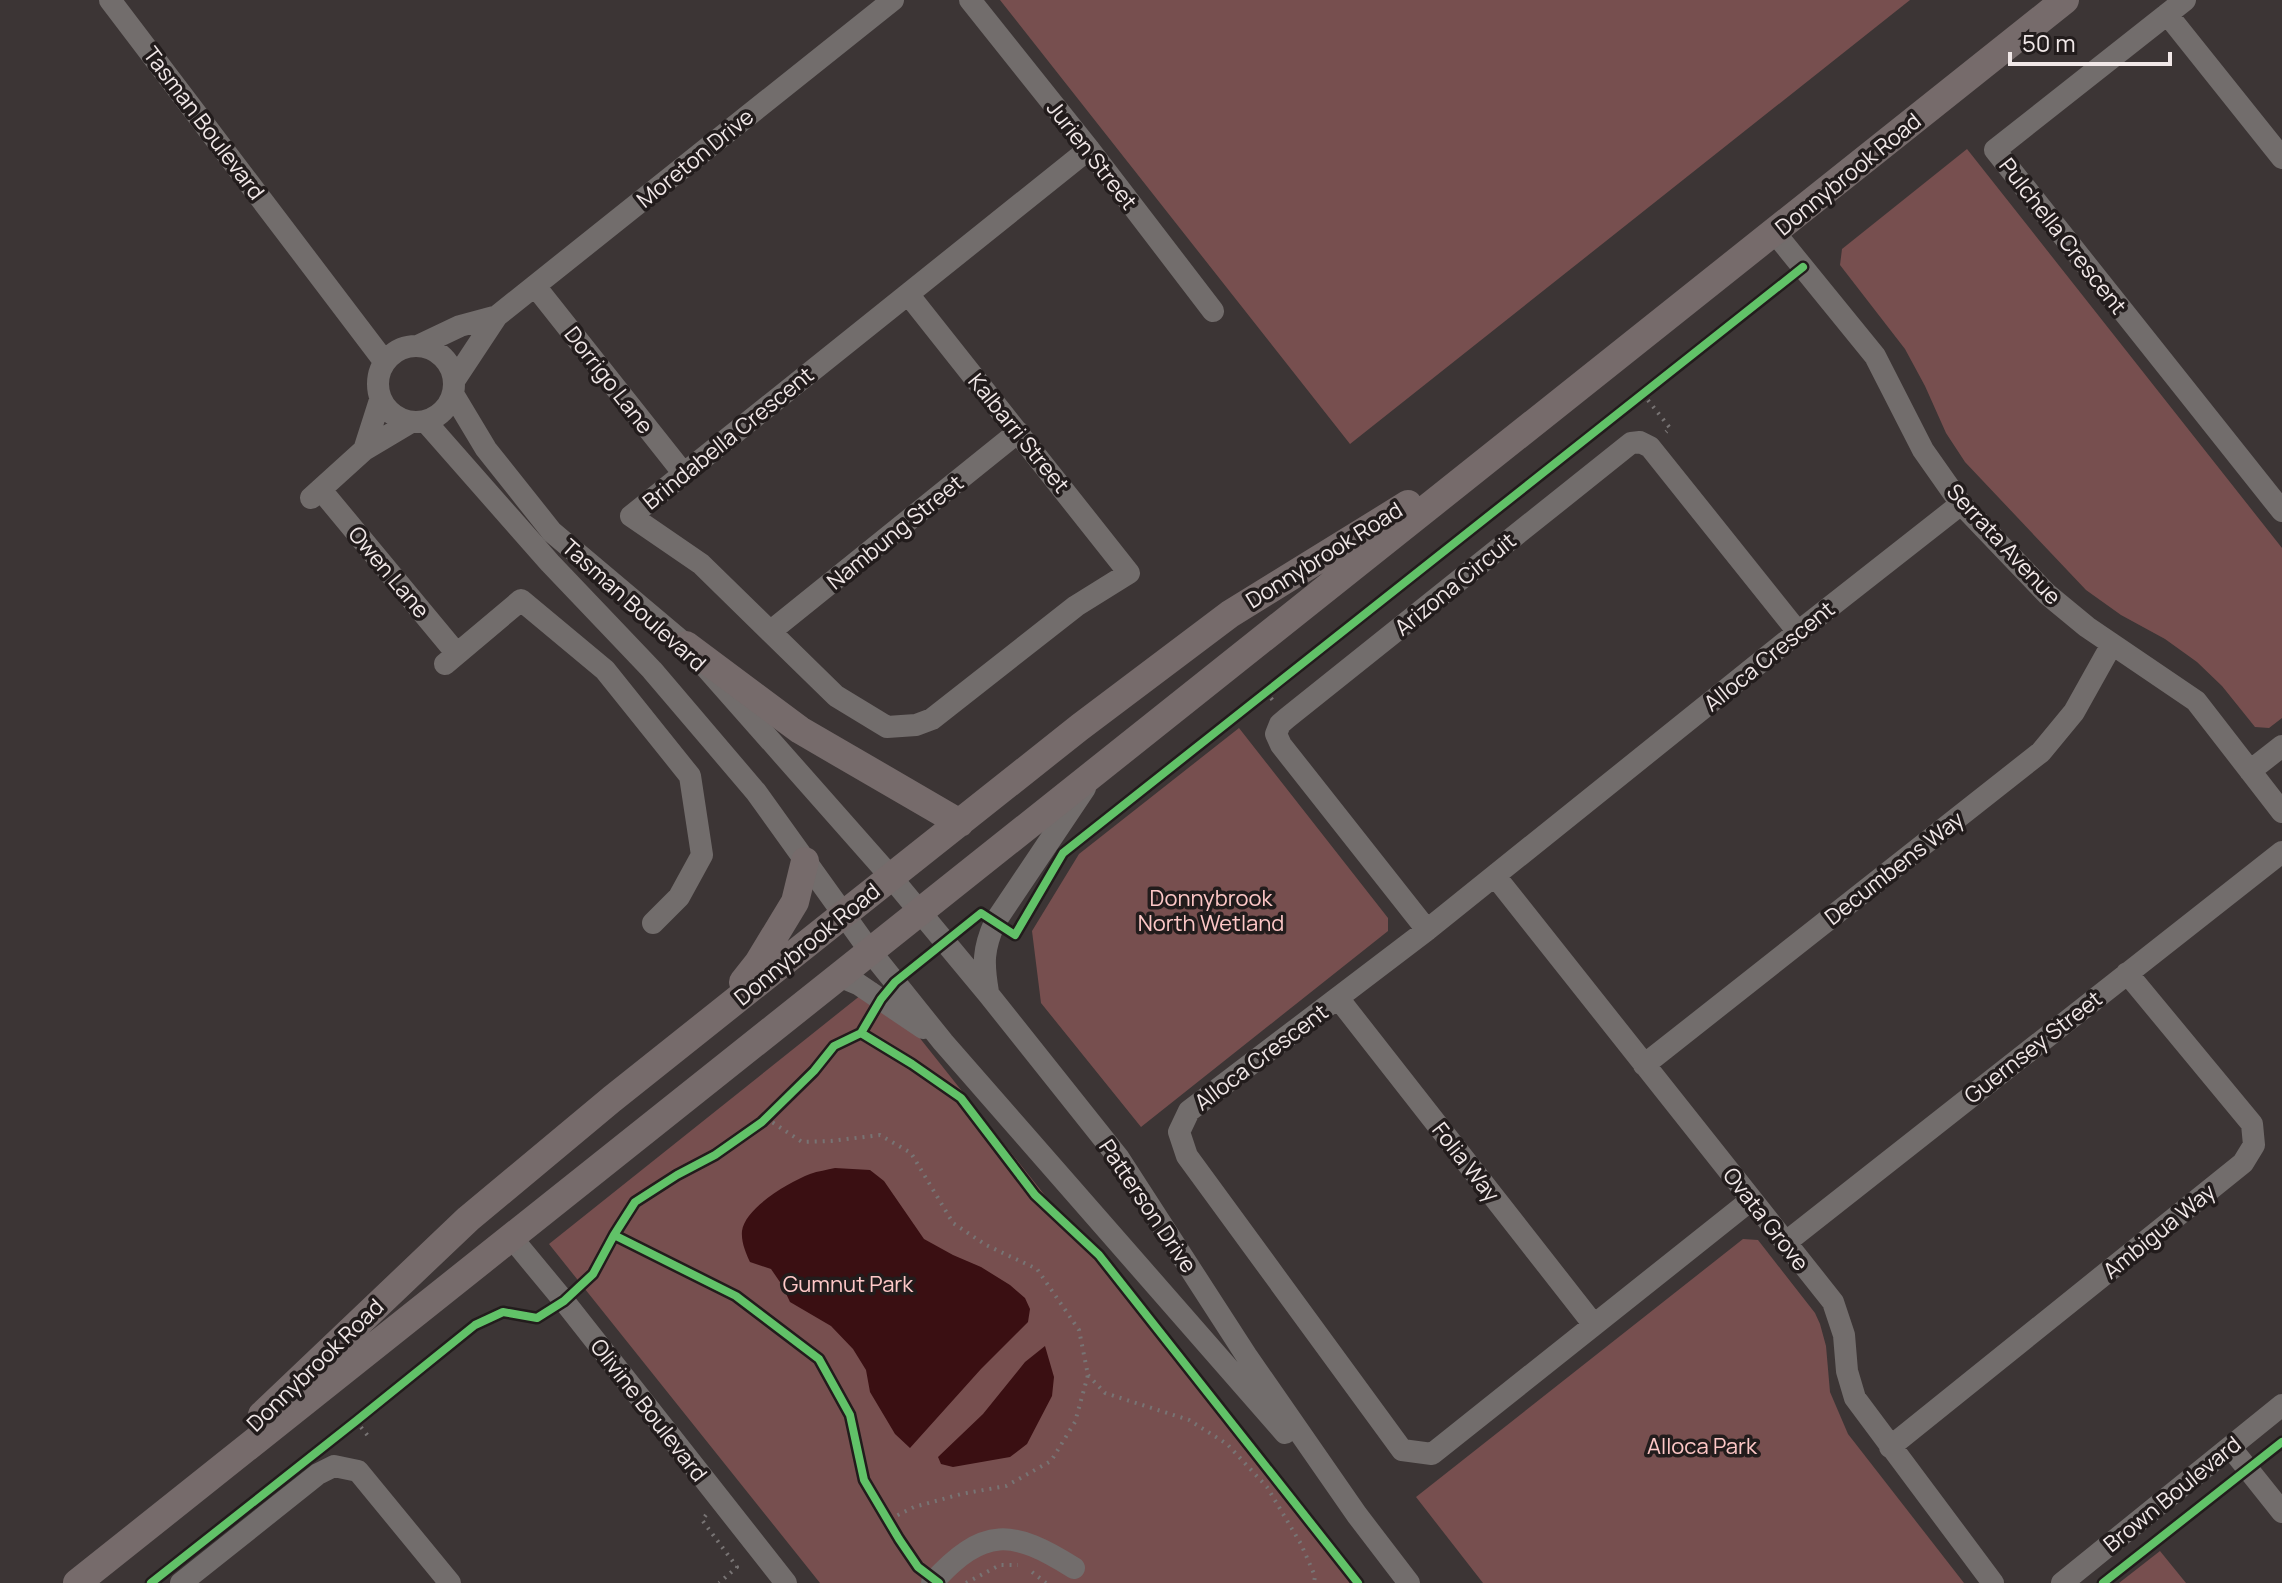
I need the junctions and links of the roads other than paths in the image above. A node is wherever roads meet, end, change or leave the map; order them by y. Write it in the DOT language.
graph roads {
  1 [pos="110,0"];
  2 [pos="893,0"];
  3 [pos="970,0"];
  4 [pos="2065,0"];
  5 [pos="2176,7"];
  6 [pos="1089,149"];
  7 [pos="2282,158"];
  8 [pos="1775,233"];
  9 [pos="535,286"];
  10 [pos="908,294"];
  11 [pos="1213,311"];
  12 [pos="497,316"];
  13 [pos="420,345"];
  14 [pos="384,361"];
  15 [pos="453,388"];
  16 [pos="380,400"];
  17 [pos="418,422"];
  18 [pos="1018,432"];
  19 [pos="1517,436"];
  20 [pos="364,450"];
  21 [pos="684,474"];
  22 [pos="1961,504"];
  23 [pos="2282,511"];
  24 [pos="1129,573"];
  25 [pos="771,631"];
  26 [pos="1798,632"];
  27 [pos="2112,644"];
  28 [pos="686,645"];
  29 [pos="2282,746"];
  30 [pos="1097,770"];
  31 [pos="2250,771"];
  32 [pos="2282,812"];
  33 [pos="960,823"];
  34 [pos="2282,852"];
  35 [pos="805,861"];
  36 [pos="1495,876"];
  37 [pos="891,877"];
  38 [pos="920,912"];
  39 [pos="843,915"];
  40 [pos="653,923"];
  41 [pos="1427,930"];
  42 [pos="870,951"];
  43 [pos="2127,973"];
  44 [pos="839,976"];
  45 [pos="989,995"];
  46 [pos="1338,998"];
  47 [pos="718,1015"];
  48 [pos="943,1042"];
  49 [pos="1644,1065"];
  50 [pos="1751,1200"];
  51 [pos="511,1237"];
  52 [pos="1785,1243"];
  53 [pos="1594,1325"];
  54 [pos="2282,1405"];
  55 [pos="1890,1447"];
  56 [pos="2231,1448"];
  57 [pos="2282,1512"];
  58 [pos="1357,1515"];
  59 [pos="152,1523"];
  60 [pos="1074,1568"];
  61 [pos="77,1583"];
  62 [pos="181,1583"];
  63 [pos="450,1583"];
  64 [pos="786,1583"];
  65 [pos="932,1583"];
  66 [pos="1409,1583"];
  67 [pos="1993,1583"];
  68 [pos="2062,1583"];
  1 -- 14 [label="street, Tasman Boulevard"];
  2 -- 9 [label="street, Moreton Drive"];
  3 -- 6 [label="street, Jurien Street"];
  4 -- 8 [label="main road, Donnybrook Road"];
  5 -- 7 [label="street"];
  5 -- 23 [label="street, Pulchella Crescent"];
  6 -- 10 [label="street, Brindabella Crescent"];
  6 -- 11 [label="street, Jurien Street"];
  8 -- 19 [label="main road, Donnybrook Road"];
  8 -- 22 [label="street, Serrata Avenue"];
  9 -- 12 [label="street, Moreton Drive"];
  9 -- 21 [label="street, Dorrigo Lane"];
  10 -- 18 [label="street, Kalbarri Street"];
  10 -- 21 [label="street, Brindabella Crescent"];
  12 -- 13 [label="street, Moreton Drive"];
  12 -- 15 [label="street, Moreton Drive"];
  13 -- 14 [label="street"];
  13 -- 15 [label="street"];
  14 -- 16 [label="street"];
  15 -- 17 [label="street"];
  15 -- 28 [label="street, Tasman Boulevard"];
  16 -- 17 [label="street"];
  16 -- 20 [label="street"];
  17 -- 20 [label="street"];
  17 -- 35 [label="street, Tasman Boulevard"];
  18 -- 24 [label="street, Kalbarri Street"];
  18 -- 25 [label="street, Nambung Street"];
  19 -- 30 [label="main road, Donnybrook Road"];
  19 -- 33 [label="main road, Donnybrook Road"];
  20 -- 40 [label="street, Owen Lane"];
  21 -- 25 [label="street, Brindabella Crescent"];
  22 -- 26 [label="street, Alloca Crescent"];
  22 -- 27 [label="street, Serrata Avenue"];
  24 -- 25 [label="street, Brindabella Crescent"];
  26 -- 36 [label="street, Alloca Crescent"];
  26 -- 41 [label="street, Arizona Circuit"];
  27 -- 31 [label="street, Serrata Avenue"];
  27 -- 49 [label="street, Decumbens Way"];
  28 -- 33 [label="main road"];
  28 -- 37 [label="street, Tasman Boulevard"];
  29 -- 31 [label="street"];
  30 -- 38 [label="main road, Donnybrook Road"];
  30 -- 45 [label="street"];
  31 -- 32 [label="street, Serrata Avenue"];
  33 -- 37 [label="main road, Donnybrook Road"];
  34 -- 43 [label="street, Guernsey Street"];
  35 -- 39 [label="street, Tasman Boulevard"];
  35 -- 47 [label="main road"];
  36 -- 41 [label="street, Alloca Crescent"];
  36 -- 49 [label="street, Ovata Grove"];
  37 -- 38 [label="street, Tasman Boulevard"];
  37 -- 39 [label="main road, Donnybrook Road"];
  38 -- 42 [label="main road, Donnybrook Road"];
  38 -- 45 [label="street, Patterson Drive"];
  39 -- 42 [label="street, Tasman Boulevard"];
  39 -- 47 [label="main road, Donnybrook Road"];
  41 -- 46 [label="street, Alloca Crescent"];
  42 -- 44 [label="main road, Donnybrook Road"];
  42 -- 48 [label="street, Patterson Drive"];
  43 -- 52 [label="street, Guernsey Street"];
  43 -- 55 [label="street, Ambigua Way"];
  44 -- 48 [label="street"];
  44 -- 51 [label="main road, Donnybrook Road"];
  45 -- 58 [label="street, Patterson Drive"];
  46 -- 53 [label="street, Folia Way"];
  46 -- 53 [label="street, Alloca Crescent"];
  47 -- 59 [label="main road, Donnybrook Road"];
  48 -- 58 [label="street, Patterson Drive"];
  49 -- 50 [label="street, Ovata Grove"];
  50 -- 52 [label="street, Ovata Grove"];
  50 -- 53 [label="street, Alloca Crescent"];
  51 -- 59 [label="main road, Donnybrook Road"];
  51 -- 64 [label="street, Olivine Boulevard"];
  52 -- 55 [label="street, Ovata Grove"];
  54 -- 56 [label="street, Brown Boulevard"];
  55 -- 67 [label="street, Ovata Grove"];
  56 -- 57 [label="street"];
  56 -- 68 [label="street, Brown Boulevard"];
  58 -- 66 [label="street, Patterson Drive"];
  59 -- 61 [label="main road, Donnybrook Road"];
  60 -- 65 [label="street"];
  62 -- 63 [label="street"];
}
